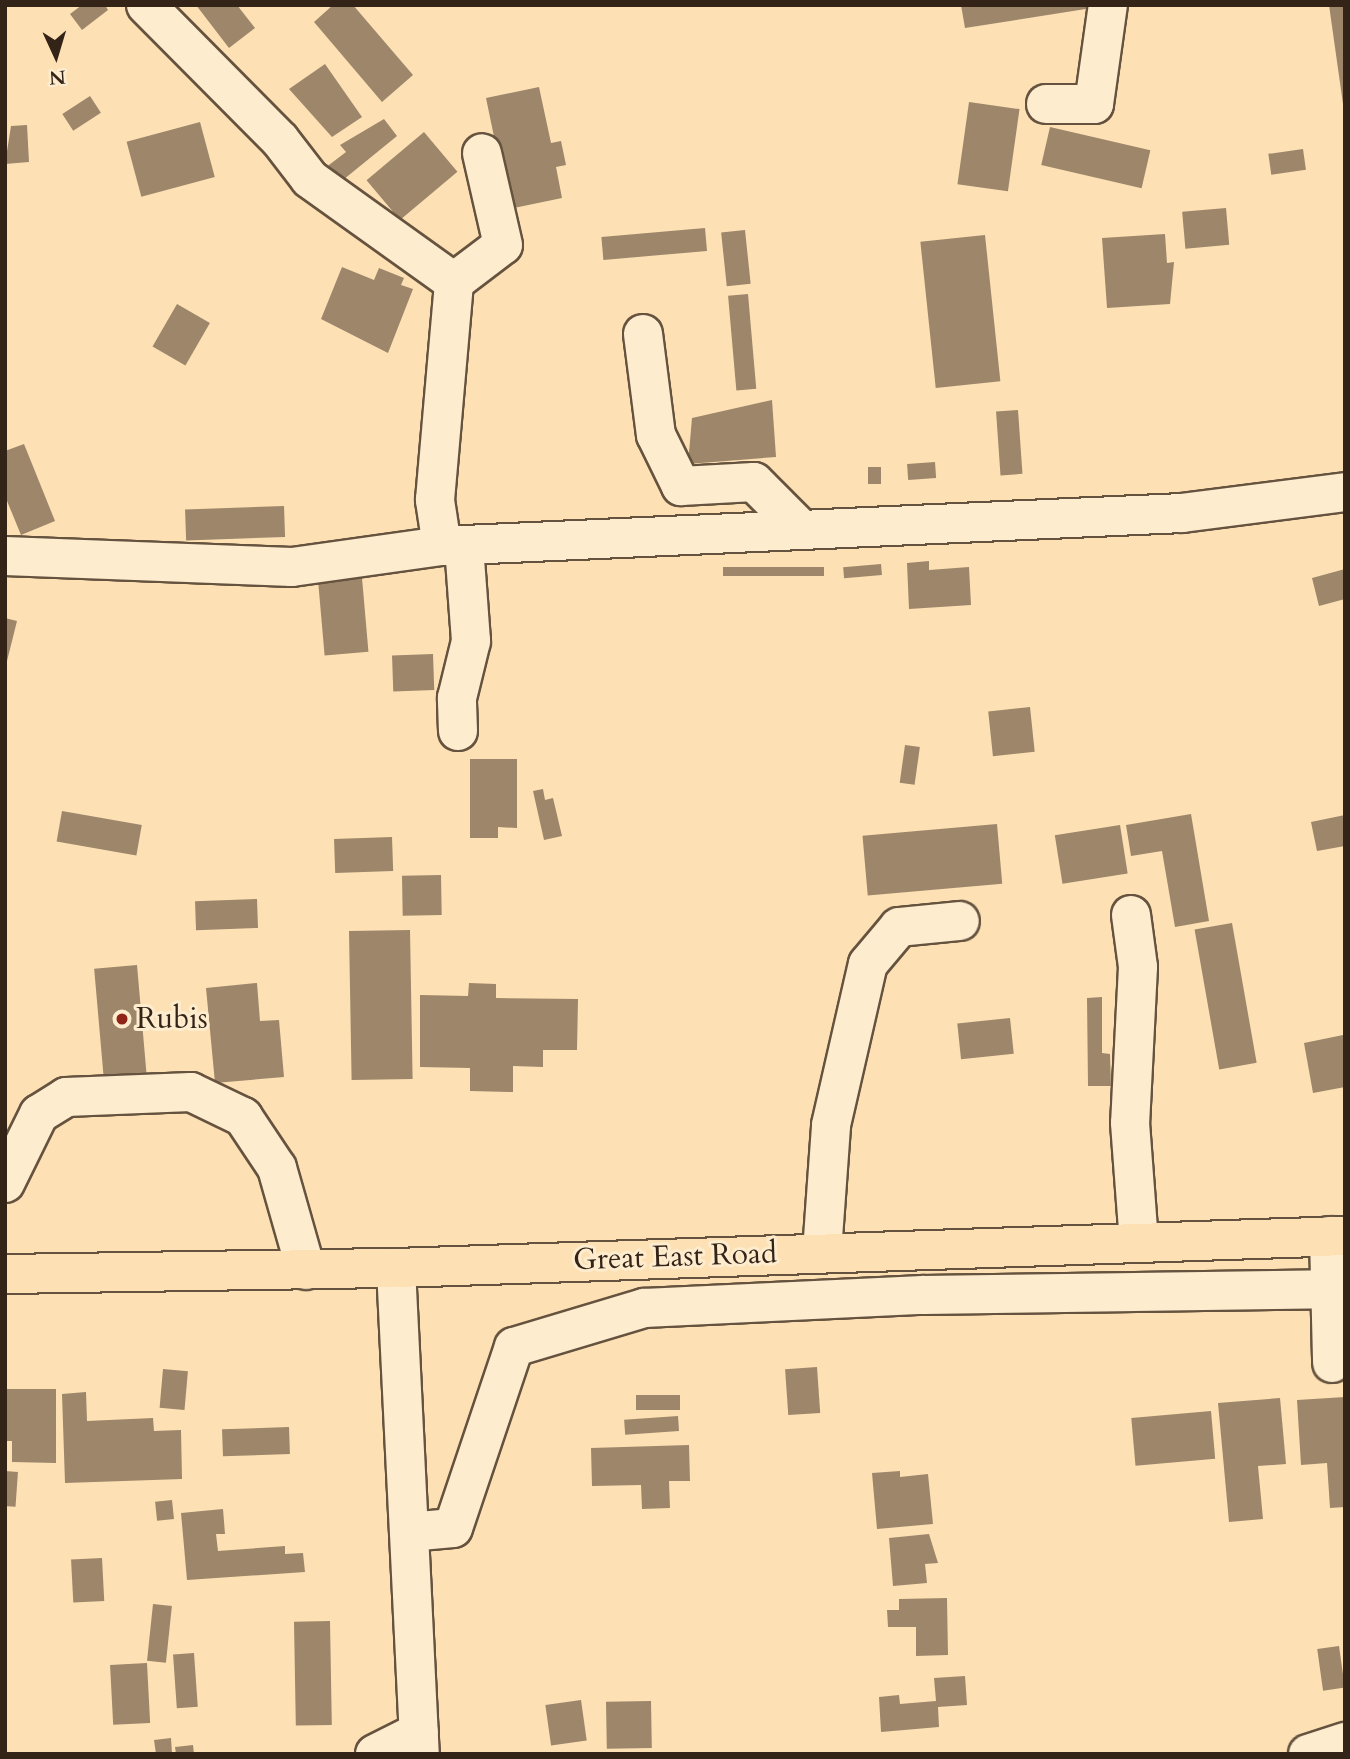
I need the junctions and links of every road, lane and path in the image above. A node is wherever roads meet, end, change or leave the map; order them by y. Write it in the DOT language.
graph roads {
  1 [pos="146,5"];
  2 [pos="1108,5"];
  3 [pos="1046,104"];
  4 [pos="482,153"];
  5 [pos="454,282"];
  6 [pos="643,334"];
  7 [pos="1345,492"];
  8 [pos="802,530"];
  9 [pos="453,545"];
  10 [pos="6,556"];
  11 [pos="458,731"];
  12 [pos="1131,915"];
  13 [pos="960,921"];
  14 [pos="5,1183"];
  15 [pos="1337,1236"];
  16 [pos="1139,1242"];
  17 [pos="822,1252"];
  18 [pos="396,1268"];
  19 [pos="306,1269"];
  20 [pos="5,1274"];
  21 [pos="1336,1289"];
  22 [pos="1332,1363"];
  23 [pos="409,1532"];
  24 [pos="1345,1742"];
  25 [pos="420,1743"];
  26 [pos="375,1754"];
  27 [pos="1308,1754"];
  1 -- 5 [label="street"];
  2 -- 3 [label="street"];
  4 -- 5 [label="street"];
  5 -- 9 [label="street"];
  6 -- 8 [label="street"];
  7 -- 8 [label="street"];
  8 -- 9 [label="street"];
  9 -- 10 [label="street"];
  9 -- 11 [label="street"];
  12 -- 16 [label="street"];
  13 -- 17 [label="street"];
  14 -- 19 [label="street"];
  15 -- 16 [label="highway, Great East Road"];
  15 -- 21 [label="street"];
  16 -- 17 [label="highway, Great East Road"];
  17 -- 18 [label="highway, Great East Road"];
  18 -- 19 [label="highway, Great East Road"];
  18 -- 23 [label="street"];
  19 -- 20 [label="highway, Great East Road"];
  21 -- 22 [label="street"];
  21 -- 23 [label="street"];
  23 -- 25 [label="street"];
  24 -- 27 [label="street"];
  25 -- 26 [label="street"];
}
